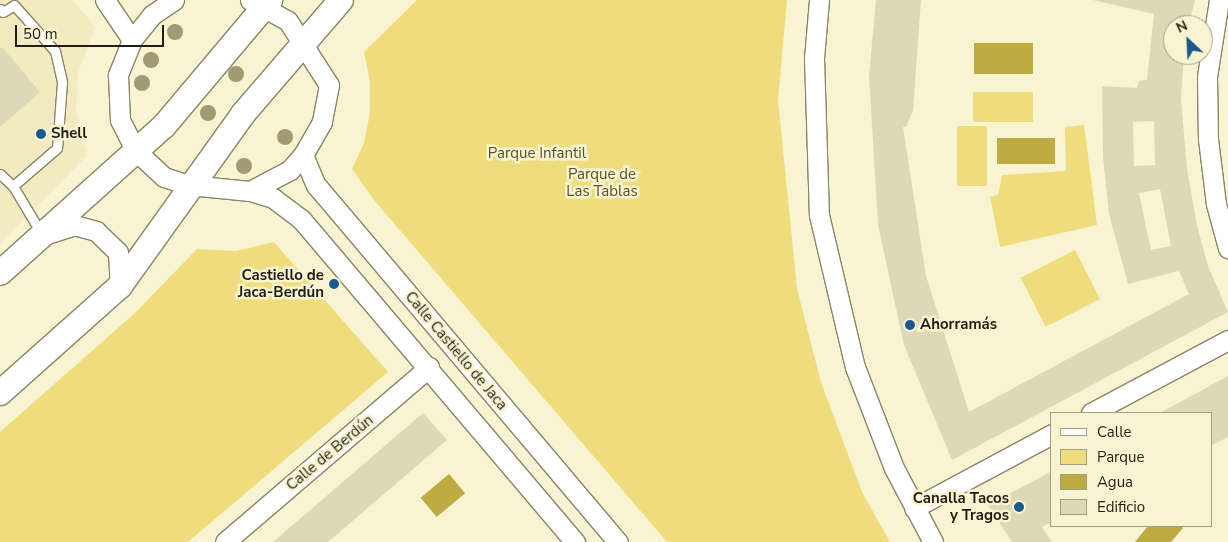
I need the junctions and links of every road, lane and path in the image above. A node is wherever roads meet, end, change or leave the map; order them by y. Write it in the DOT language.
graph roads {
  1 [pos="105,0"];
  2 [pos="174,0"];
  3 [pos="342,0"];
  4 [pos="819,0"];
  5 [pos="1219,0"];
  6 [pos="261,2"];
  7 [pos="1,13"];
  8 [pos="132,40"];
  9 [pos="304,40"];
  10 [pos="136,151"];
  11 [pos="303,155"];
  12 [pos="0,174"];
  13 [pos="13,186"];
  14 [pos="189,186"];
  15 [pos="250,191"];
  16 [pos="43,235"];
  17 [pos="1228,248"];
  18 [pos="0,273"];
  19 [pos="120,286"];
  20 [pos="1228,340"];
  21 [pos="429,367"];
  22 [pos="0,393"];
  23 [pos="1093,412"];
  24 [pos="1050,435"];
  25 [pos="914,508"];
  26 [pos="229,541"];
  27 [pos="575,542"];
  28 [pos="618,542"];
  29 [pos="933,542"];
  1 -- 8 [label="street"];
  2 -- 8 [label="street, Calle Castiello de Jaca"];
  3 -- 9 [label="street"];
  4 -- 25 [label="street"];
  5 -- 17 [label="street"];
  6 -- 9 [label="street"];
  6 -- 10 [label="street"];
  7 -- 13 [label="lane"];
  8 -- 10 [label="street, Calle Castiello de Jaca"];
  9 -- 11 [label="street"];
  9 -- 14 [label="street"];
  10 -- 14 [label="street, Calle Castiello de Jaca"];
  10 -- 16 [label="street"];
  11 -- 15 [label="street"];
  11 -- 28 [label="street, Calle Castiello de Jaca"];
  12 -- 13 [label="lane"];
  13 -- 16 [label="lane"];
  14 -- 15 [label="street, Calle Castiello de Jaca"];
  14 -- 19 [label="street"];
  15 -- 21 [label="street, Calle Castiello de Jaca"];
  16 -- 18 [label="street"];
  16 -- 19 [label="street"];
  19 -- 22 [label="street"];
  20 -- 23 [label="street"];
  21 -- 26 [label="street, Calle de Berdún"];
  21 -- 27 [label="street, Calle Castiello de Jaca"];
  24 -- 25 [label="street"];
  25 -- 29 [label="street"];
}
